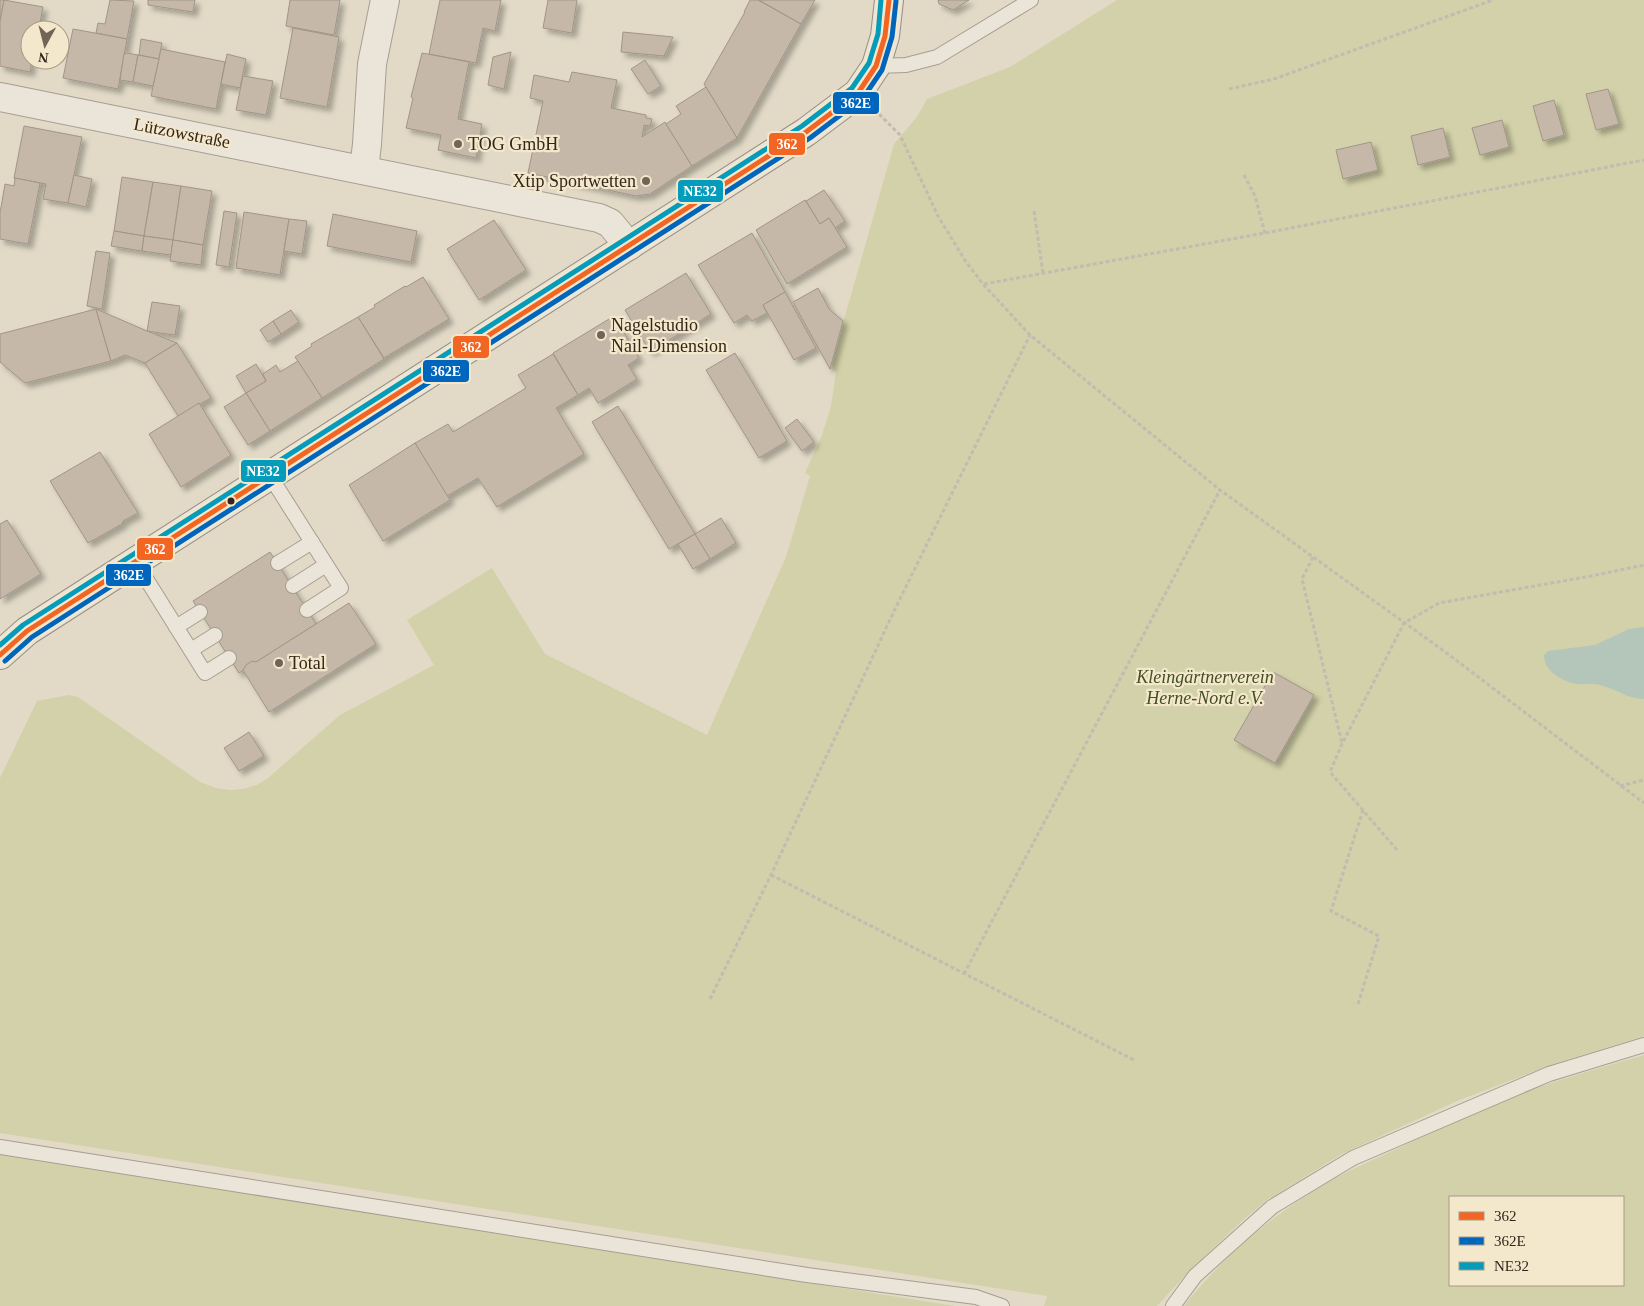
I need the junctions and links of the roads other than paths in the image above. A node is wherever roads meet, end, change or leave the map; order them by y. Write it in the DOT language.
graph roads {
  1 [pos="385,0"];
  2 [pos="889,0"];
  3 [pos="1031,0"];
  4 [pos="876,66"];
  5 [pos="0,97"];
  6 [pos="364,170"];
  7 [pos="629,246"];
  8 [pos="270,476"];
  9 [pos="312,542"];
  10 [pos="135,561"];
  11 [pos="278,563"];
  12 [pos="326,565"];
  13 [pos="293,586"];
  14 [pos="307,610"];
  15 [pos="200,612"];
  16 [pos="176,627"];
  17 [pos="215,635"];
  18 [pos="191,650"];
  19 [pos="0,655"];
  20 [pos="230,658"];
  21 [pos="1644,1045"];
  22 [pos="0,1147"];
  23 [pos="1002,1306"];
  24 [pos="1173,1306"];
  1 -- 6 [label="main road"];
  2 -- 4 [label="main road"];
  3 -- 4 [label="lane"];
  4 -- 7 [label="main road"];
  5 -- 6 [label="main road, Lützowstraße"];
  6 -- 7 [label="main road, Lützowstraße"];
  7 -- 8 [label="main road"];
  8 -- 9 [label="lane"];
  8 -- 10 [label="main road"];
  9 -- 11 [label="lane"];
  9 -- 12 [label="lane"];
  10 -- 16 [label="lane"];
  10 -- 19 [label="main road"];
  12 -- 13 [label="lane"];
  12 -- 14 [label="lane"];
  15 -- 16 [label="lane"];
  16 -- 18 [label="lane"];
  17 -- 18 [label="lane"];
  18 -- 20 [label="lane"];
  21 -- 24 [label="lane"];
  22 -- 23 [label="lane"];
}
